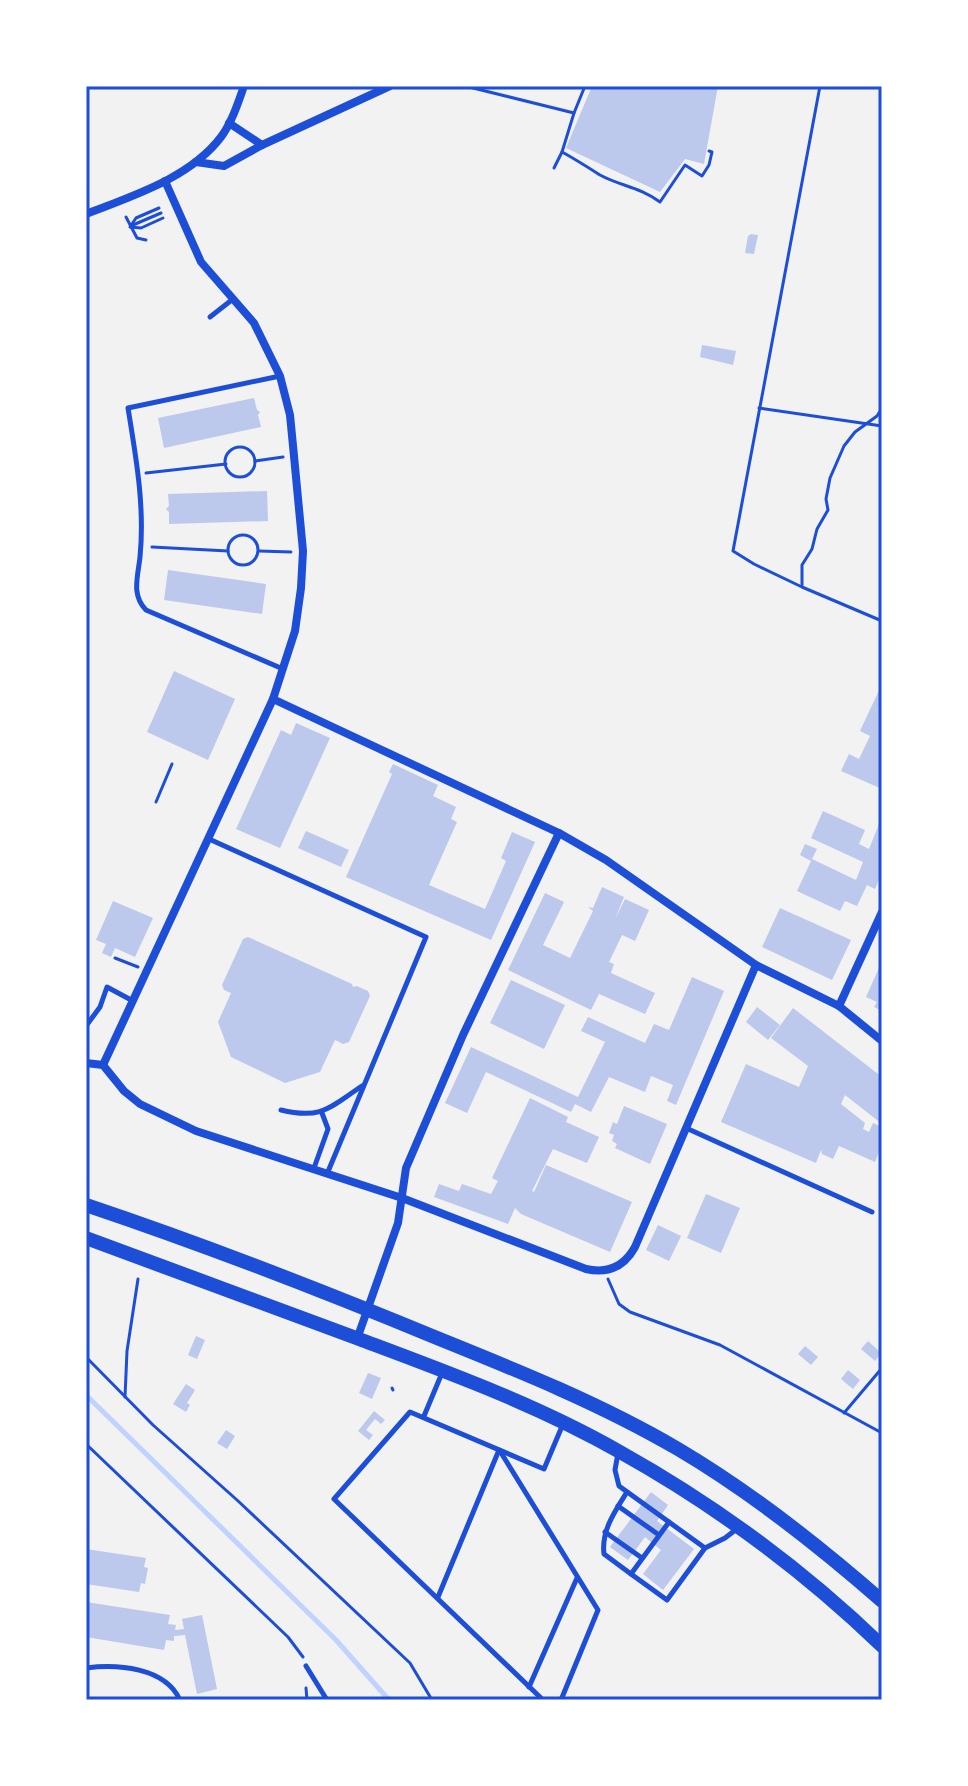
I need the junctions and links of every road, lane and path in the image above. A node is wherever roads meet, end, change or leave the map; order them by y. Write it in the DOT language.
graph roads {
  1 [pos="244,86"];
  2 [pos="390,86"];
  3 [pos="465,86"];
  4 [pos="585,86"];
  5 [pos="820,86"];
  6 [pos="574,113"];
  7 [pos="229,123"];
  8 [pos="262,145"];
  9 [pos="709,151"];
  10 [pos="562,152"];
  11 [pos="196,162"];
  12 [pos="554,168"];
  13 [pos="165,181"];
  14 [pos="161,213"];
  15 [pos="86,214"];
  16 [pos="126,217"];
  17 [pos="130,227"];
  18 [pos="146,240"];
  19 [pos="234,298"];
  20 [pos="210,317"];
  21 [pos="280,376"];
  22 [pos="759,407"];
  23 [pos="882,408"];
  24 [pos="869,424"];
  25 [pos="882,426"];
  26 [pos="294,456"];
  27 [pos="255,461"];
  28 [pos="226,464"];
  29 [pos="139,474"];
  30 [pos="141,546"];
  31 [pos="228,551"];
  32 [pos="259,551"];
  33 [pos="303,551"];
  34 [pos="802,587"];
  35 [pos="882,621"];
  36 [pos="283,670"];
  37 [pos="273,699"];
  38 [pos="172,764"];
  39 [pos="156,802"];
  40 [pos="559,833"];
  41 [pos="209,839"];
  42 [pos="882,912"];
  43 [pos="115,958"];
  44 [pos="131,964"];
  45 [pos="756,965"];
  46 [pos="134,1002"];
  47 [pos="839,1006"];
  48 [pos="86,1026"];
  49 [pos="882,1041"];
  50 [pos="86,1063"];
  51 [pos="103,1065"];
  52 [pos="363,1085"];
  53 [pos="281,1110"];
  54 [pos="322,1113"];
  55 [pos="686,1128"];
  56 [pos="314,1170"];
  57 [pos="327,1174"];
  58 [pos="402,1198"];
  59 [pos="86,1205"];
  60 [pos="872,1212"];
  61 [pos="86,1238"];
  62 [pos="606,1272"];
  63 [pos="138,1279"];
  64 [pos="367,1309"];
  65 [pos="357,1339"];
  66 [pos="86,1357"];
  67 [pos="882,1368"];
  68 [pos="444,1371"];
  69 [pos="125,1397"];
  70 [pos="844,1413"];
  71 [pos="424,1416"];
  72 [pos="564,1423"];
  73 [pos="882,1433"];
  74 [pos="86,1444"];
  75 [pos="499,1450"];
  76 [pos="619,1451"];
  77 [pos="627,1492"];
  78 [pos="618,1506"];
  79 [pos="669,1522"];
  80 [pos="739,1527"];
  81 [pos="605,1532"];
  82 [pos="659,1535"];
  83 [pos="705,1548"];
  84 [pos="642,1558"];
  85 [pos="631,1574"];
  86 [pos="577,1577"];
  87 [pos="438,1597"];
  88 [pos="882,1601"];
  89 [pos="882,1646"];
  90 [pos="306,1666"];
  91 [pos="86,1668"];
  92 [pos="529,1687"];
  93 [pos="180,1700"];
  94 [pos="307,1700"];
  95 [pos="327,1700"];
  96 [pos="432,1700"];
  97 [pos="543,1700"];
  98 [pos="561,1700"];
  1 -- 7 [label="street"];
  2 -- 8 [label="street"];
  3 -- 6 [label="path"];
  4 -- 6 [label="path"];
  5 -- 22 [label="path"];
  6 -- 10 [label="path"];
  7 -- 8 [label="street"];
  7 -- 11 [label="street"];
  8 -- 11 [label="street"];
  9 -- 10 [label="path"];
  10 -- 12 [label="path"];
  11 -- 13 [label="street"];
  13 -- 15 [label="street"];
  13 -- 19 [label="street"];
  14 -- 17 [label="path"];
  16 -- 17 [label="path"];
  17 -- 18 [label="path"];
  19 -- 20 [label="lane"];
  19 -- 21 [label="street"];
  21 -- 26 [label="street"];
  21 -- 29 [label="lane"];
  22 -- 24 [label="path"];
  22 -- 34 [label="path"];
  23 -- 24 [label="path"];
  24 -- 25 [label="path"];
  24 -- 34 [label="path"];
  26 -- 27 [label="path"];
  26 -- 33 [label="street"];
  27 -- 28 [label="path"];
  27 -- 28 [label="path"];
  28 -- 29 [label="path"];
  29 -- 30 [label="lane"];
  30 -- 31 [label="path"];
  30 -- 36 [label="lane"];
  31 -- 32 [label="path"];
  31 -- 32 [label="path"];
  32 -- 33 [label="path"];
  33 -- 36 [label="street"];
  34 -- 35 [label="path"];
  36 -- 37 [label="street"];
  37 -- 40 [label="street"];
  37 -- 41 [label="street"];
  38 -- 39 [label="path"];
  40 -- 45 [label="street"];
  40 -- 58 [label="street"];
  41 -- 46 [label="street"];
  41 -- 52 [label="lane"];
  42 -- 47 [label="street"];
  43 -- 44 [label="path"];
  45 -- 47 [label="street"];
  45 -- 55 [label="street"];
  46 -- 48 [label="lane"];
  46 -- 51 [label="street"];
  47 -- 49 [label="street"];
  50 -- 51 [label="street"];
  51 -- 56 [label="street"];
  52 -- 54 [label="lane"];
  52 -- 57 [label="lane"];
  53 -- 54 [label="lane"];
  54 -- 56 [label="lane"];
  55 -- 60 [label="lane"];
  55 -- 62 [label="street"];
  56 -- 57 [label="street"];
  57 -- 58 [label="street"];
  58 -- 62 [label="street"];
  58 -- 64 [label="street"];
  59 -- 64 [label="main road"];
  61 -- 65 [label="main road"];
  62 -- 70 [label="path"];
  63 -- 69 [label="path"];
  64 -- 65 [label="street"];
  64 -- 88 [label="main road"];
  65 -- 68 [label="main road"];
  66 -- 69 [label="path"];
  67 -- 70 [label="path"];
  68 -- 71 [label="lane"];
  68 -- 72 [label="main road"];
  69 -- 96 [label="path"];
  70 -- 73 [label="path"];
  71 -- 75 [label="lane"];
  71 -- 87 [label="lane"];
  72 -- 75 [label="lane"];
  72 -- 76 [label="main road"];
  74 -- 90 [label="path"];
  75 -- 86 [label="lane"];
  75 -- 87 [label="lane"];
  76 -- 77 [label="lane"];
  76 -- 80 [label="main road"];
  77 -- 78 [label="lane"];
  77 -- 79 [label="lane"];
  78 -- 81 [label="lane"];
  78 -- 82 [label="lane"];
  79 -- 82 [label="lane"];
  79 -- 83 [label="lane"];
  80 -- 83 [label="lane"];
  80 -- 89 [label="main road"];
  81 -- 84 [label="lane"];
  81 -- 85 [label="lane"];
  82 -- 84 [label="lane"];
  83 -- 85 [label="lane"];
  84 -- 85 [label="lane"];
  86 -- 92 [label="lane"];
  86 -- 98 [label="lane"];
  87 -- 92 [label="lane"];
  90 -- 94 [label="path"];
  90 -- 95 [label="lane"];
  91 -- 93 [label="lane"];
  92 -- 97 [label="lane"];
}
